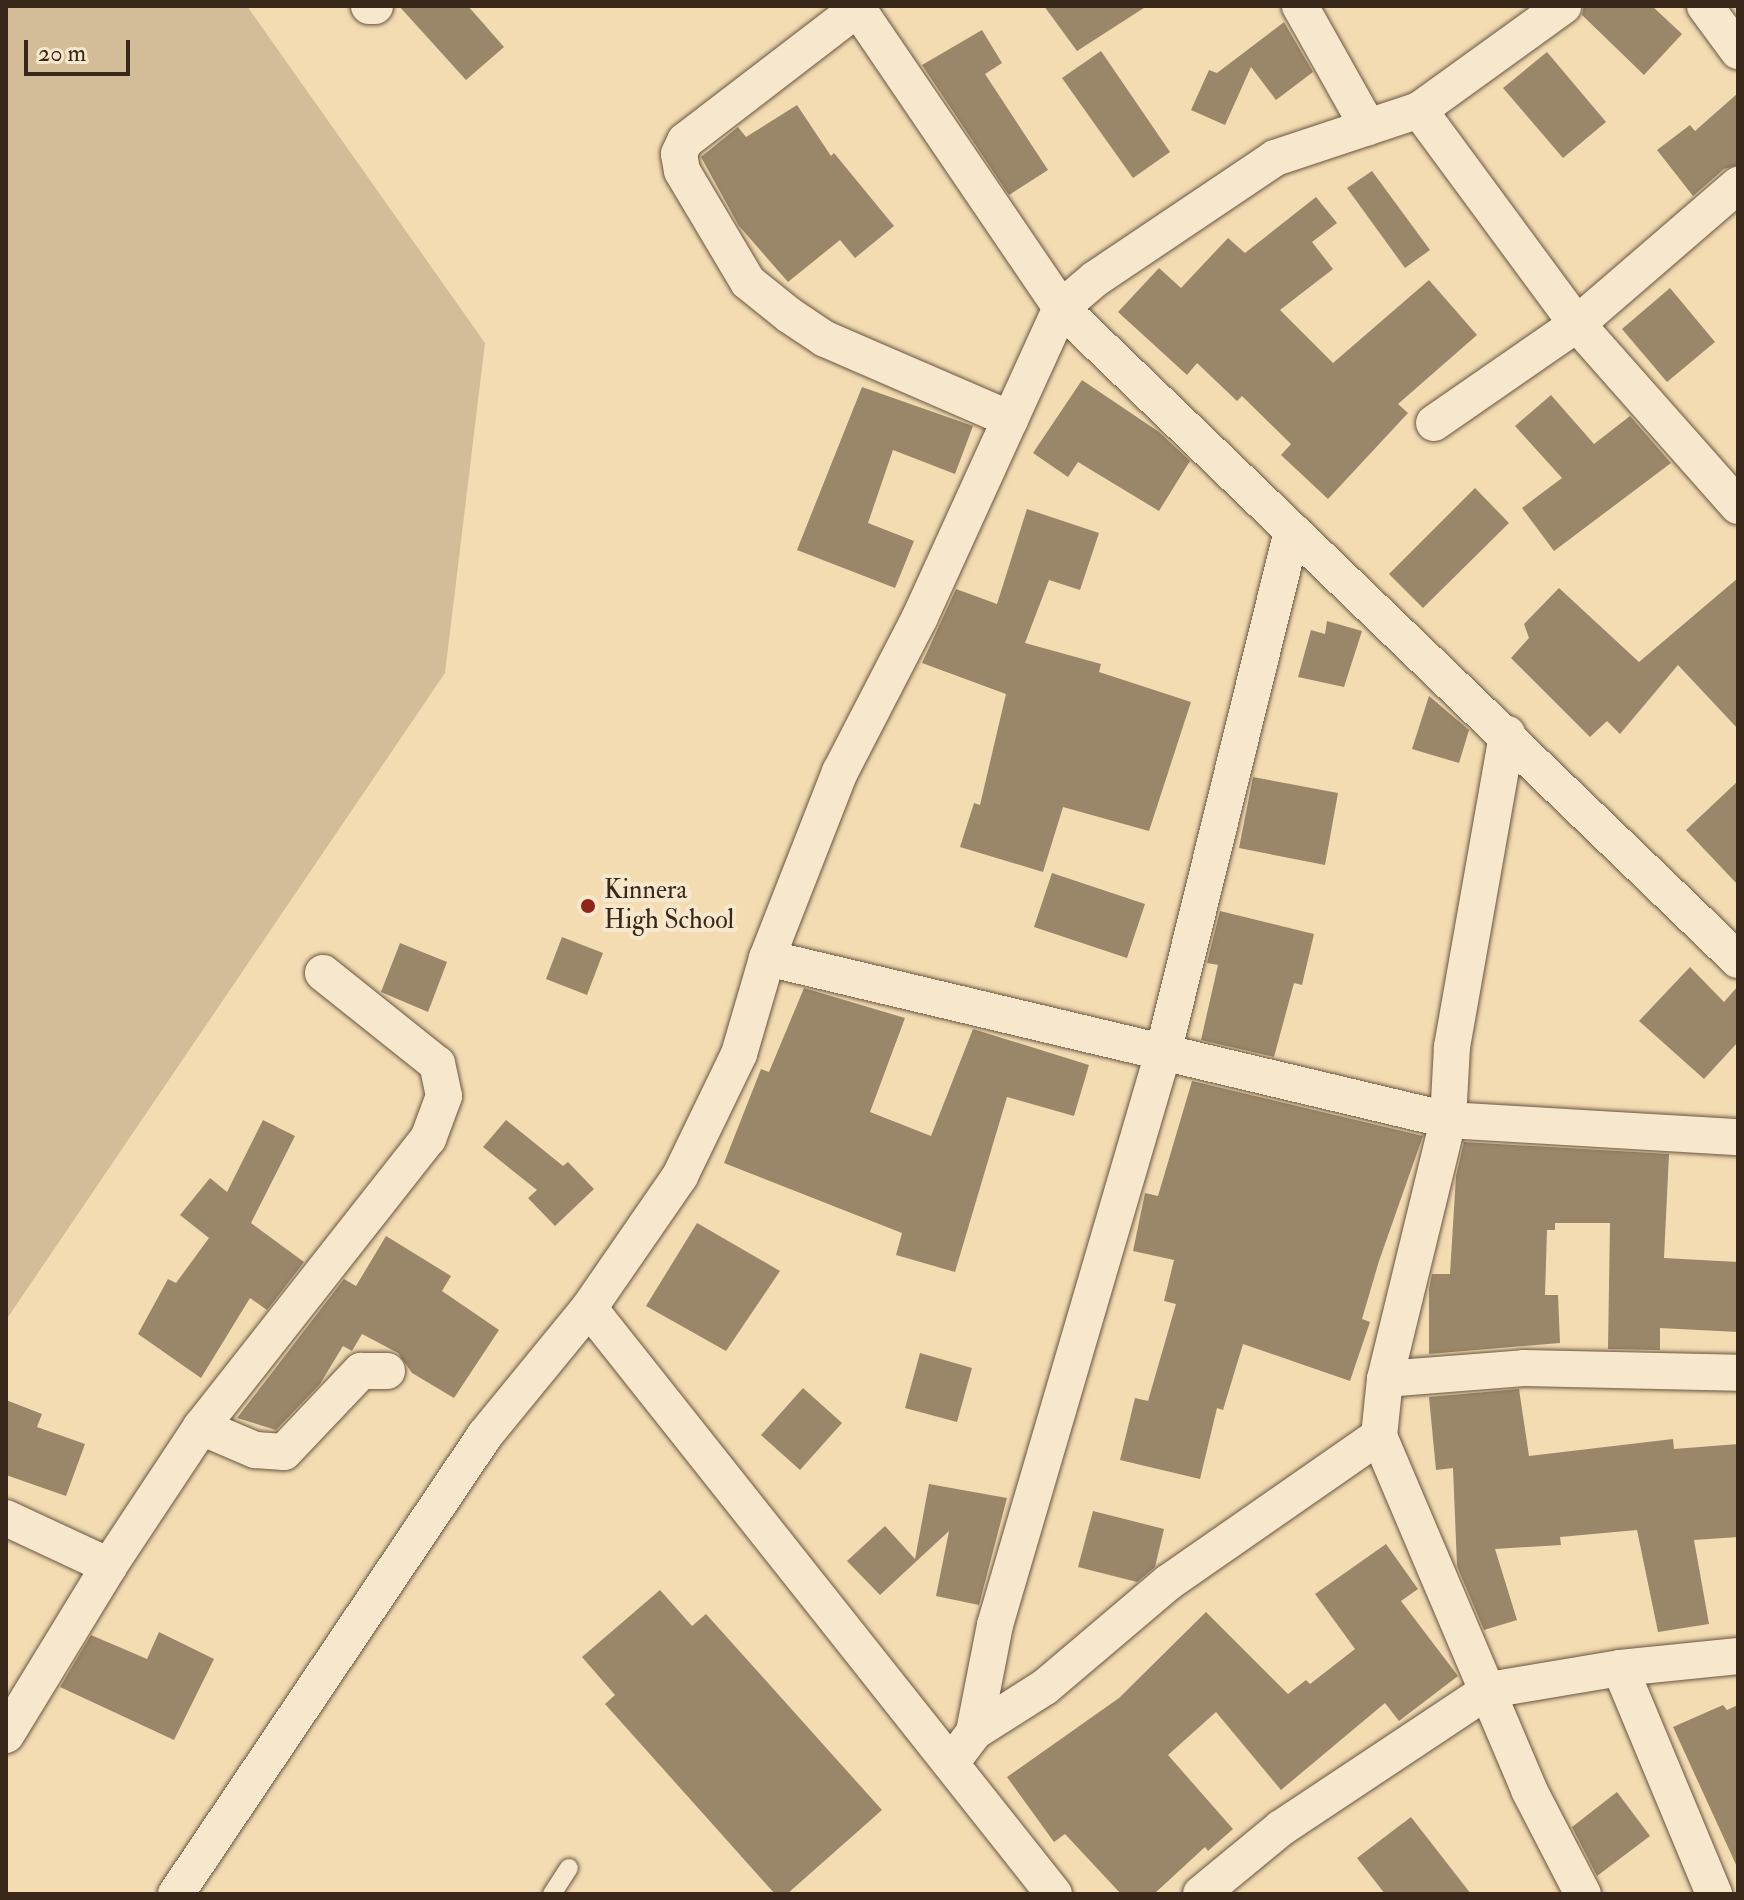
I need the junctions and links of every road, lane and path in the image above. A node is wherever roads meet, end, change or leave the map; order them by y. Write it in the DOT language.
graph roads {
  1 [pos="369,6"];
  2 [pos="375,6"];
  3 [pos="1300,6"];
  4 [pos="1563,6"];
  5 [pos="1705,6"];
  6 [pos="858,7"];
  7 [pos="1738,51"];
  8 [pos="1419,110"];
  9 [pos="1368,127"];
  10 [pos="1738,185"];
  11 [pos="1061,308"];
  12 [pos="1577,324"];
  13 [pos="1010,419"];
  14 [pos="1434,423"];
  15 [pos="1738,506"];
  16 [pos="1292,531"];
  17 [pos="1507,734"];
  18 [pos="767,958"];
  19 [pos="1738,960"];
  20 [pos="323,973"];
  21 [pos="1163,1053"];
  22 [pos="1448,1120"];
  23 [pos="1738,1137"];
  24 [pos="589,1308"];
  25 [pos="387,1371"];
  26 [pos="1738,1373"];
  27 [pos="1385,1379"];
  28 [pos="201,1427"];
  29 [pos="1379,1436"];
  30 [pos="6,1518"];
  31 [pos="109,1566"];
  32 [pos="1738,1656"];
  33 [pos="1620,1668"];
  34 [pos="1489,1690"];
  35 [pos="974,1732"];
  36 [pos="6,1735"];
  37 [pos="951,1763"];
  38 [pos="569,1868"];
  39 [pos="176,1894"];
  40 [pos="552,1894"];
  41 [pos="1054,1894"];
  42 [pos="1201,1894"];
  43 [pos="1583,1894"];
  44 [pos="1714,1894"];
  1 -- 2 [label="street"];
  3 -- 9 [label="street"];
  4 -- 8 [label="street"];
  5 -- 7 [label="street"];
  6 -- 11 [label="street"];
  6 -- 13 [label="street"];
  8 -- 9 [label="street"];
  8 -- 12 [label="street"];
  9 -- 11 [label="street"];
  10 -- 12 [label="street"];
  11 -- 13 [label="street"];
  11 -- 16 [label="street"];
  12 -- 14 [label="street"];
  12 -- 15 [label="street"];
  13 -- 18 [label="street"];
  16 -- 17 [label="street"];
  16 -- 21 [label="street"];
  17 -- 19 [label="street"];
  17 -- 22 [label="street"];
  18 -- 21 [label="street"];
  18 -- 24 [label="street"];
  20 -- 28 [label="street"];
  21 -- 22 [label="street"];
  21 -- 35 [label="street"];
  22 -- 23 [label="street"];
  22 -- 27 [label="street"];
  24 -- 37 [label="street"];
  24 -- 39 [label="street"];
  25 -- 28 [label="street"];
  26 -- 27 [label="street"];
  27 -- 29 [label="street"];
  28 -- 31 [label="street"];
  29 -- 34 [label="street"];
  29 -- 35 [label="street"];
  30 -- 31 [label="street"];
  31 -- 36 [label="street"];
  32 -- 33 [label="street"];
  33 -- 34 [label="street"];
  33 -- 44 [label="street"];
  34 -- 42 [label="street"];
  34 -- 43 [label="street"];
  35 -- 37 [label="street"];
  37 -- 41 [label="street"];
  38 -- 40 [label="lane"];
}
